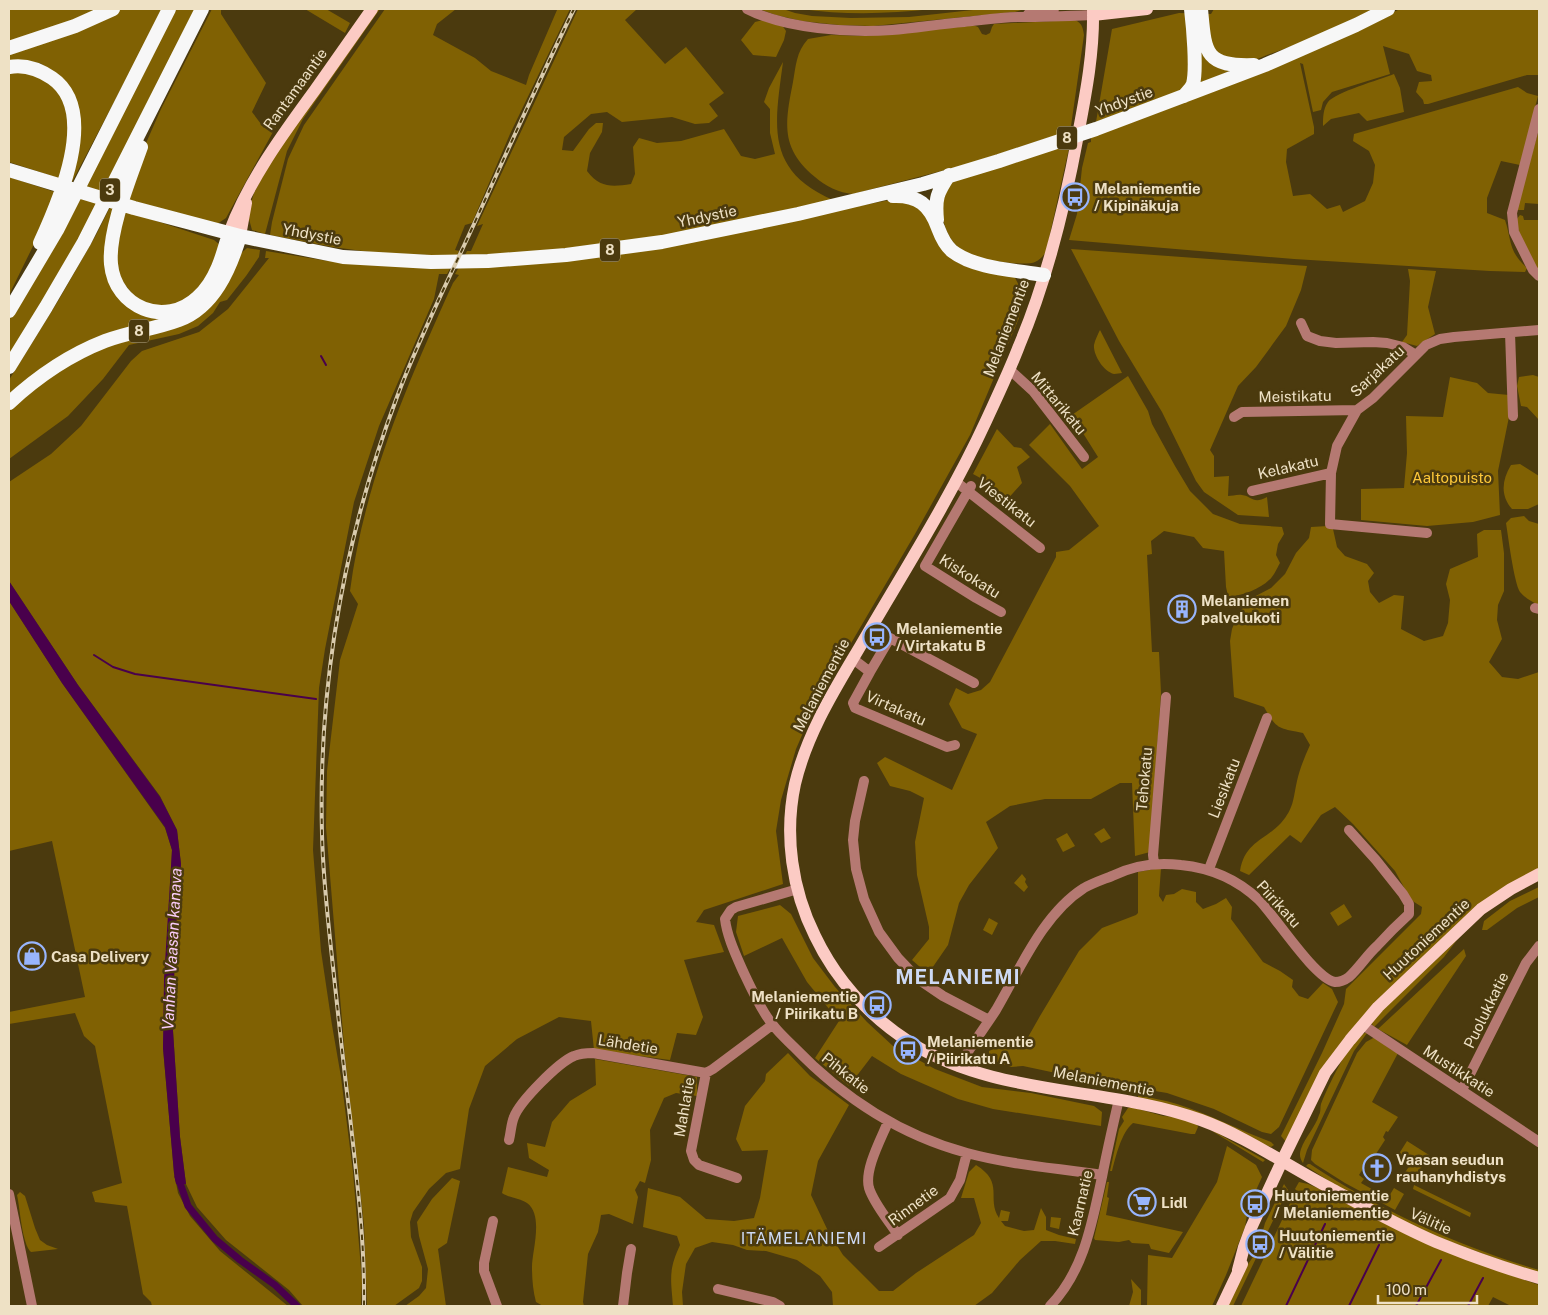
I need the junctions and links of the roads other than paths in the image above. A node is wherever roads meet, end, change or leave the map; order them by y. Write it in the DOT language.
graph roads {
  1 [pos="113,9"];
  2 [pos="169,9"];
  3 [pos="202,9"];
  4 [pos="747,9"];
  5 [pos="1054,9"];
  6 [pos="1147,9"];
  7 [pos="1191,9"];
  8 [pos="1201,9"];
  9 [pos="1388,9"];
  10 [pos="368,10"];
  11 [pos="1093,12"];
  12 [pos="1020,17"];
  13 [pos="9,48"];
  14 [pos="1265,64"];
  15 [pos="9,67"];
  16 [pos="1184,96"];
  17 [pos="1539,108"];
  18 [pos="149,115"];
  19 [pos="9,170"];
  20 [pos="949,176"];
  21 [pos="872,197"];
  22 [pos="937,226"];
  23 [pos="235,234"];
  24 [pos="1044,275"];
  25 [pos="1539,276"];
  26 [pos="11,307"];
  27 [pos="1301,323"];
  28 [pos="1539,330"];
  29 [pos="1510,333"];
  30 [pos="1416,355"];
  31 [pos="9,367"];
  32 [pos="1009,369"];
  33 [pos="9,403"];
  34 [pos="1357,410"];
  35 [pos="1513,416"];
  36 [pos="1234,417"];
  37 [pos="1084,457"];
  38 [pos="1331,473"];
  39 [pos="956,481"];
  40 [pos="969,488"];
  41 [pos="1252,491"];
  42 [pos="1427,533"];
  43 [pos="1040,548"];
  44 [pos="1001,612"];
  45 [pos="853,659"];
  46 [pos="870,672"];
  47 [pos="974,683"];
  48 [pos="1166,697"];
  49 [pos="1267,718"];
  50 [pos="954,745"];
  51 [pos="864,782"];
  52 [pos="1349,830"];
  53 [pos="1154,863"];
  54 [pos="1209,870"];
  55 [pos="1539,874"];
  56 [pos="798,889"];
  57 [pos="1539,946"];
  58 [pos="989,1020"];
  59 [pos="772,1024"];
  60 [pos="1363,1024"];
  61 [pos="960,1067"];
  62 [pos="706,1072"];
  63 [pos="1462,1090"];
  64 [pos="1120,1099"];
  65 [pos="888,1122"];
  66 [pos="509,1140"];
  67 [pos="1539,1142"];
  68 [pos="967,1153"];
  69 [pos="1286,1164"];
  70 [pos="1102,1175"];
  71 [pos="737,1178"];
  72 [pos="9,1194"];
  73 [pos="493,1221"];
  74 [pos="898,1235"];
  75 [pos="880,1247"];
  76 [pos="631,1249"];
  77 [pos="1539,1278"];
  78 [pos="718,1289"];
  79 [pos="32,1306"];
  80 [pos="497,1306"];
  81 [pos="623,1306"];
  82 [pos="780,1306"];
  83 [pos="1050,1306"];
  84 [pos="1222,1306"];
  1 -- 13 [label="highway"];
  2 -- 26 [label="highway, 3"];
  3 -- 18 [label="highway, 3"];
  4 -- 12 [label="street"];
  5 -- 12 [label="street"];
  6 -- 11 [label="main road"];
  7 -- 16 [label="highway"];
  8 -- 14 [label="highway"];
  9 -- 14 [label="highway, Yhdystie / 8"];
  10 -- 23 [label="main road, Rantamaantie"];
  11 -- 12 [label="street"];
  11 -- 24 [label="main road, Melaniementie"];
  14 -- 16 [label="highway, Yhdystie / 8"];
  15 -- 26 [label="highway"];
  16 -- 20 [label="highway, Yhdystie / 8"];
  17 -- 25 [label="street"];
  18 -- 23 [label="highway"];
  18 -- 31 [label="highway, 3"];
  19 -- 23 [label="highway, Yhdystie / 8"];
  20 -- 21 [label="highway, Yhdystie / 8"];
  20 -- 22 [label="highway"];
  21 -- 22 [label="highway"];
  21 -- 23 [label="highway, Yhdystie / 8"];
  22 -- 24 [label="highway"];
  23 -- 33 [label="highway, 8"];
  24 -- 32 [label="main road, Melaniementie"];
  27 -- 30 [label="street"];
  28 -- 29 [label="street, Sarjakatu"];
  29 -- 30 [label="street, Sarjakatu"];
  29 -- 35 [label="street"];
  30 -- 34 [label="street, Sarjakatu"];
  32 -- 37 [label="street, Mittarikatu"];
  32 -- 39 [label="main road, Melaniementie"];
  34 -- 36 [label="street, Meistikatu"];
  34 -- 38 [label="street, Sarjakatu"];
  38 -- 41 [label="street, Kelakatu"];
  38 -- 42 [label="street, Sarjakatu"];
  39 -- 40 [label="street, Viestikatu"];
  39 -- 45 [label="main road, Melaniementie"];
  40 -- 43 [label="street, Viestikatu"];
  40 -- 44 [label="street, Kiskokatu"];
  45 -- 46 [label="street, Virtakatu"];
  45 -- 56 [label="main road, Melaniementie"];
  46 -- 47 [label="street"];
  46 -- 50 [label="street, Virtakatu"];
  48 -- 53 [label="street, Tehokatu"];
  49 -- 54 [label="street, Liesikatu"];
  51 -- 58 [label="street"];
  52 -- 54 [label="street, Piirikatu"];
  53 -- 54 [label="street, Piirikatu"];
  53 -- 58 [label="street, Piirikatu"];
  55 -- 60 [label="main road, Huutoniementie"];
  56 -- 59 [label="street, Pihkatie"];
  56 -- 61 [label="main road, Melaniementie"];
  57 -- 63 [label="street, Puolukkatie"];
  58 -- 61 [label="street, Piirikatu"];
  59 -- 62 [label="street"];
  59 -- 65 [label="street, Pihkatie"];
  60 -- 63 [label="street, Mustikkatie"];
  60 -- 69 [label="main road, Huutoniementie"];
  61 -- 64 [label="main road, Melaniementie"];
  62 -- 66 [label="street, Lähdetie"];
  62 -- 71 [label="street, Mahlatie"];
  63 -- 67 [label="street, Mustikkatie"];
  64 -- 69 [label="main road, Melaniementie"];
  64 -- 70 [label="street, Kaarnatie"];
  65 -- 68 [label="street, Pihkatie"];
  65 -- 74 [label="street"];
  68 -- 70 [label="street, Pihkatie"];
  68 -- 74 [label="street, Rinnetie"];
  69 -- 77 [label="main road, Välitie"];
  69 -- 84 [label="main road, Huutoniementie"];
  70 -- 83 [label="street, Kaarnatie"];
  72 -- 79 [label="street"];
  73 -- 80 [label="street"];
  74 -- 75 [label="street, Rinnetie"];
  76 -- 81 [label="street"];
  78 -- 82 [label="street"];
}
